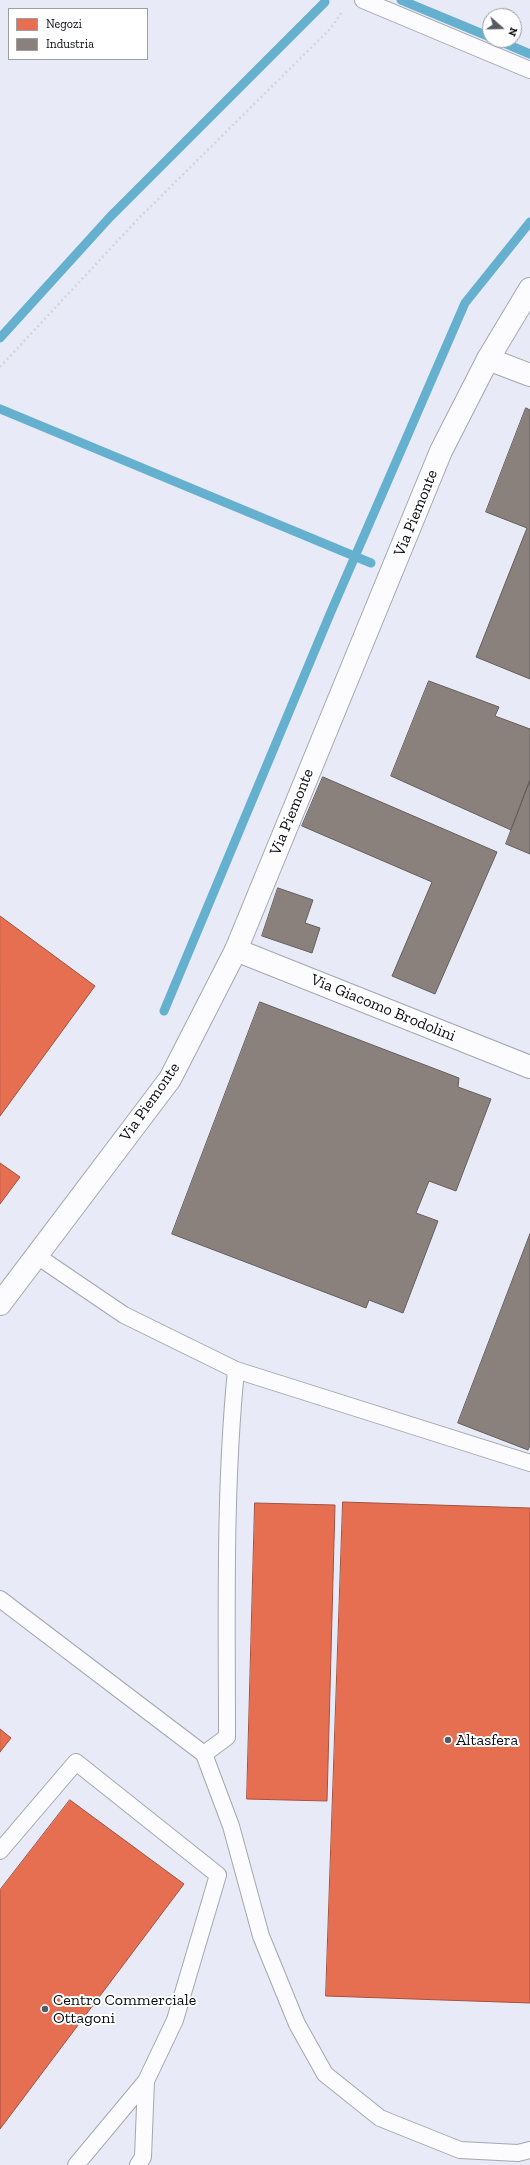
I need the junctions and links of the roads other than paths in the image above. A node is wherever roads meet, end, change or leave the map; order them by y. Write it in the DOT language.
graph roads {
  1 [pos="363,0"];
  2 [pos="530,70"];
  3 [pos="530,289"];
  4 [pos="488,359"];
  5 [pos="530,375"];
  6 [pos="236,950"];
  7 [pos="530,1067"];
  8 [pos="36,1256"];
  9 [pos="0,1304"];
  10 [pos="236,1370"];
  11 [pos="530,1463"];
  12 [pos="0,1599"];
  13 [pos="204,1754"];
  14 [pos="0,1851"];
  15 [pos="146,2082"];
  16 [pos="530,2150"];
  17 [pos="76,2165"];
  18 [pos="138,2165"];
  1 -- 2 [label="lane"];
  3 -- 4 [label="street, Via Piemonte"];
  4 -- 5 [label="street"];
  4 -- 6 [label="street, Via Piemonte"];
  6 -- 7 [label="street, Via Giacomo Brodolini"];
  6 -- 8 [label="street, Via Piemonte"];
  8 -- 9 [label="street, Via Piemonte"];
  8 -- 10 [label="lane"];
  10 -- 11 [label="lane"];
  10 -- 13 [label="lane"];
  12 -- 13 [label="lane"];
  13 -- 16 [label="lane"];
  14 -- 15 [label="lane"];
  15 -- 17 [label="lane"];
  15 -- 18 [label="lane"];
}
